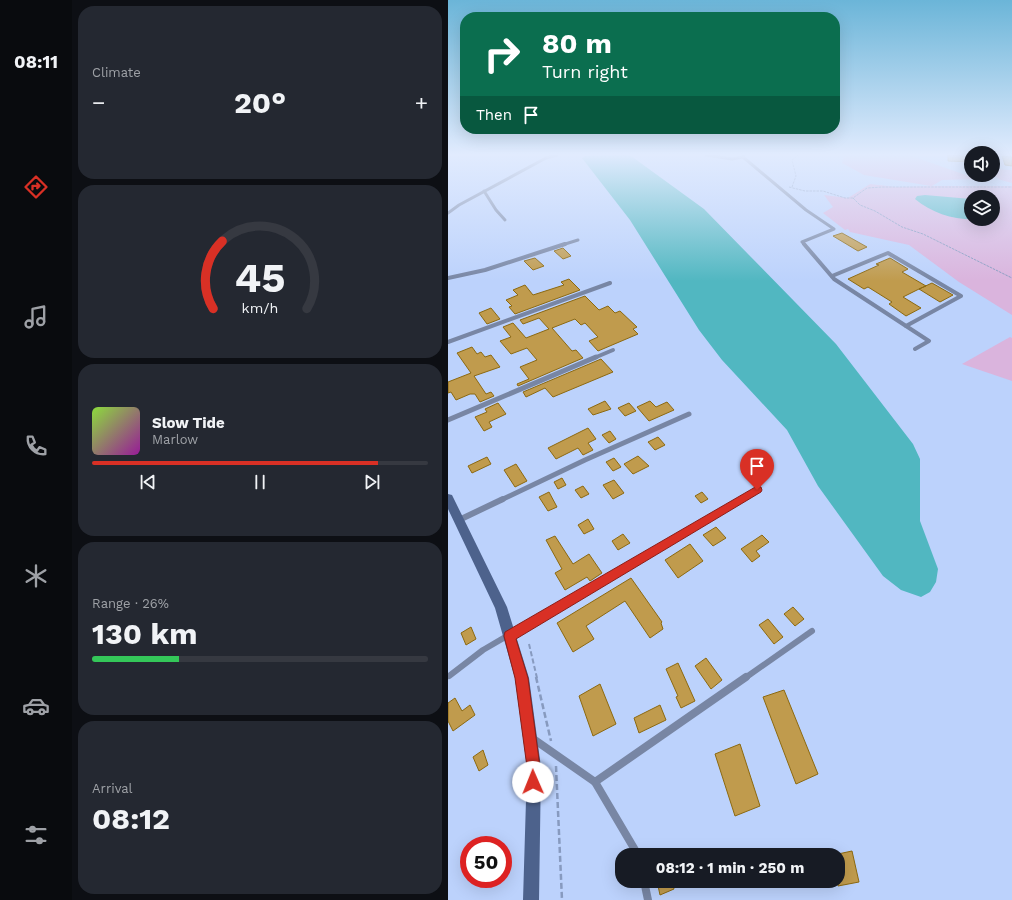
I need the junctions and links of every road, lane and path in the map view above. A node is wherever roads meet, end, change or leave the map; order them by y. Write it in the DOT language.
graph roads {
  1 [pos="474,197"];
  2 [pos="487,197"];
  3 [pos="791,197"];
  4 [pos="842,197"];
  5 [pos="853,198"];
  6 [pos="448,213"];
  7 [pos="505,220"];
  8 [pos="578,240"];
  9 [pos="832,276"];
  10 [pos="448,278"];
  11 [pos="1012,278"];
  12 [pos="610,283"];
  13 [pos="906,326"];
  14 [pos="448,342"];
  15 [pos="915,349"];
  16 [pos="613,350"];
  17 [pos="689,414"];
  18 [pos="448,420"];
  19 [pos="757,490"];
  20 [pos="448,498"];
  21 [pos="459,520"];
  22 [pos="812,631"];
  23 [pos="509,636"];
  24 [pos="529,644"];
  25 [pos="448,676"];
  26 [pos="529,737"];
  27 [pos="553,753"];
  28 [pos="595,782"];
  29 [pos="634,848"];
  30 [pos="645,888"];
  31 [pos="532,900"];
  32 [pos="562,900"];
  33 [pos="648,900"];
  1 -- 6 [label="lane"];
  2 -- 7 [label="lane"];
  3 -- 9 [label="lane"];
  4 -- 5 [label="path"];
  5 -- 11 [label="path"];
  8 -- 10 [label="lane"];
  9 -- 13 [label="lane"];
  9 -- 13 [label="lane"];
  12 -- 14 [label="lane"];
  13 -- 15 [label="lane"];
  16 -- 18 [label="lane"];
  17 -- 21 [label="lane"];
  19 -- 23 [label="lane"];
  20 -- 21 [label="main road"];
  21 -- 23 [label="main road"];
  22 -- 28 [label="lane"];
  23 -- 25 [label="lane"];
  23 -- 26 [label="main road"];
  24 -- 27 [label="path"];
  26 -- 27 [label="lane"];
  26 -- 31 [label="main road"];
  27 -- 28 [label="lane"];
  27 -- 32 [label="path"];
  28 -- 29 [label="lane"];
  30 -- 33 [label="lane"];
}
